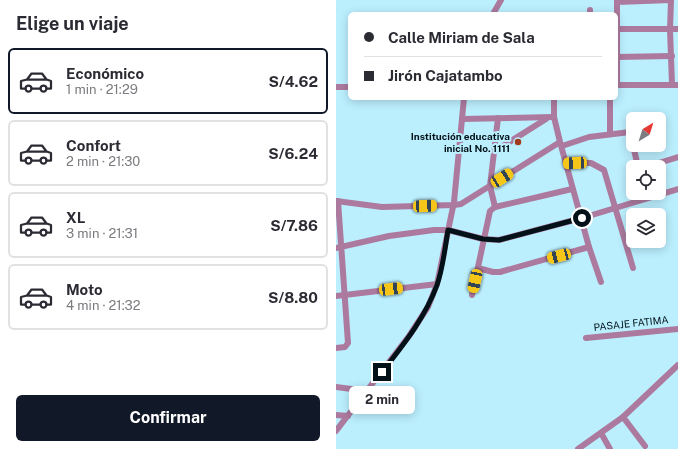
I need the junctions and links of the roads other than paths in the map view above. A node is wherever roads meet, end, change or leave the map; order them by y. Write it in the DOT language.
graph roads {
  1 [pos="501,0"];
  2 [pos="671,0"];
  3 [pos="617,1"];
  4 [pos="494,12"];
  5 [pos="617,12"];
  6 [pos="618,29"];
  7 [pos="678,29"];
  8 [pos="670,30"];
  9 [pos="672,56"];
  10 [pos="618,57"];
  11 [pos="675,84"];
  12 [pos="618,85"];
  13 [pos="336,87"];
  14 [pos="348,87"];
  15 [pos="464,100"];
  16 [pos="554,100"];
  17 [pos="610,100"];
  18 [pos="554,117"];
  19 [pos="462,118"];
  20 [pos="498,118"];
  21 [pos="546,119"];
  22 [pos="626,132"];
  23 [pos="610,134"];
  24 [pos="561,144"];
  25 [pos="495,152"];
  26 [pos="678,157"];
  27 [pos="666,161"];
  28 [pos="566,163"];
  29 [pos="490,186"];
  30 [pos="572,189"];
  31 [pos="678,189"];
  32 [pos="666,192"];
  33 [pos="637,200"];
  34 [pos="337,201"];
  35 [pos="454,206"];
  36 [pos="616,208"];
  37 [pos="493,209"];
  38 [pos="582,218"];
  39 [pos="448,230"];
  40 [pos="483,239"];
  41 [pos="589,247"];
  42 [pos="339,248"];
  43 [pos="478,268"];
  44 [pos="633,268"];
  45 [pos="601,282"];
  46 [pos="437,284"];
  47 [pos="344,295"];
  48 [pos="472,295"];
  49 [pos="336,296"];
  50 [pos="678,329"];
  51 [pos="586,338"];
  52 [pos="336,348"];
  53 [pos="678,365"];
  54 [pos="336,387"];
  55 [pos="367,391"];
  56 [pos="336,415"];
  57 [pos="348,416"];
  58 [pos="623,417"];
  59 [pos="336,431"];
  60 [pos="602,433"];
  61 [pos="645,446"];
  62 [pos="578,449"];
  63 [pos="610,449"];
  1 -- 4 [label="street"];
  2 -- 3 [label="street"];
  2 -- 8 [label="street"];
  3 -- 5 [label="street"];
  6 -- 8 [label="street"];
  7 -- 8 [label="street"];
  8 -- 9 [label="street"];
  9 -- 10 [label="street"];
  9 -- 11 [label="street"];
  11 -- 12 [label="street"];
  13 -- 14 [label="street"];
  15 -- 19 [label="street"];
  16 -- 18 [label="street"];
  17 -- 23 [label="street"];
  18 -- 21 [label="street"];
  18 -- 24 [label="street"];
  19 -- 20 [label="street"];
  19 -- 35 [label="street"];
  20 -- 21 [label="street"];
  20 -- 25 [label="street"];
  21 -- 25 [label="street"];
  22 -- 23 [label="street"];
  23 -- 24 [label="street"];
  24 -- 28 [label="street"];
  24 -- 29 [label="street"];
  25 -- 29 [label="street"];
  26 -- 27 [label="street"];
  28 -- 30 [label="street"];
  28 -- 36 [label="street"];
  29 -- 35 [label="street"];
  29 -- 37 [label="street"];
  30 -- 37 [label="street"];
  30 -- 38 [label="street"];
  31 -- 32 [label="street"];
  33 -- 36 [label="street"];
  34 -- 35 [label="street"];
  34 -- 42 [label="street"];
  35 -- 39 [label="street"];
  36 -- 38 [label="street"];
  36 -- 44 [label="street"];
  37 -- 40 [label="street"];
  38 -- 40 [label="street"];
  38 -- 41 [label="street"];
  39 -- 40 [label="street"];
  39 -- 42 [label="street"];
  39 -- 46 [label="street"];
  40 -- 43 [label="street"];
  41 -- 43 [label="street"];
  41 -- 45 [label="street"];
  42 -- 47 [label="street"];
  43 -- 48 [label="street"];
  46 -- 47 [label="street"];
  46 -- 55 [label="street"];
  47 -- 49 [label="street"];
  47 -- 52 [label="street"];
  50 -- 51 [label="street, PASAJE FATIMA"];
  53 -- 58 [label="street"];
  54 -- 55 [label="street"];
  55 -- 57 [label="street"];
  56 -- 57 [label="street"];
  57 -- 59 [label="street"];
  58 -- 60 [label="street"];
  58 -- 61 [label="street"];
  60 -- 62 [label="street"];
  60 -- 63 [label="street"];
}
